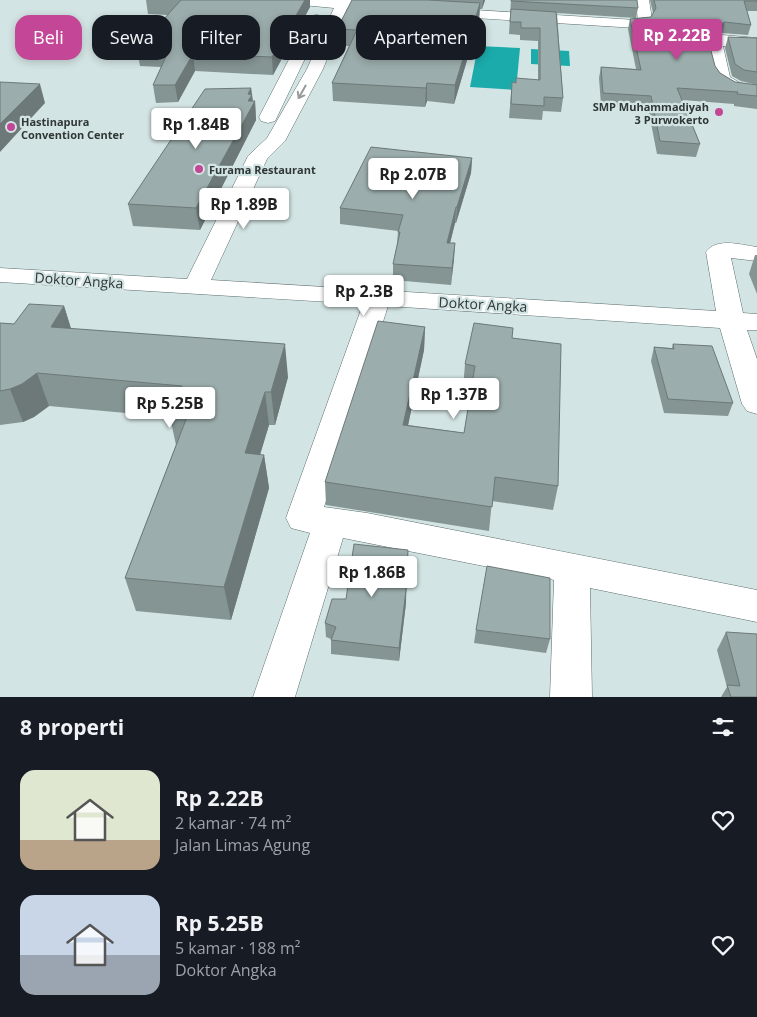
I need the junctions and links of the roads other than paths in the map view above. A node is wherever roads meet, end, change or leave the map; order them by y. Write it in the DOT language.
graph roads {
  1 [pos="292,0"];
  2 [pos="642,0"];
  3 [pos="490,1"];
  4 [pos="333,6"];
  5 [pos="398,8"];
  6 [pos="427,11"];
  7 [pos="472,15"];
  8 [pos="483,15"];
  9 [pos="486,16"];
  10 [pos="757,43"];
  11 [pos="297,60"];
  12 [pos="319,60"];
  13 [pos="293,68"];
  14 [pos="315,69"];
  15 [pos="723,80"];
  16 [pos="757,84"];
  17 [pos="757,91"];
  18 [pos="258,156"];
  19 [pos="757,254"];
  20 [pos="0,275"];
  21 [pos="195,288"];
  22 [pos="378,298"];
  23 [pos="744,321"];
  24 [pos="757,404"];
  25 [pos="331,522"];
  26 [pos="573,569"];
  27 [pos="757,606"];
  28 [pos="274,697"];
  29 [pos="571,697"];
  1 -- 4 [label="street"];
  2 -- 9 [label="street"];
  3 -- 8 [label="street"];
  4 -- 5 [label="street"];
  6 -- 7 [label="street"];
  10 -- 15 [label="street"];
  11 -- 13 [label="street"];
  12 -- 14 [label="street"];
  13 -- 14 [label="street"];
  13 -- 18 [label="street"];
  14 -- 18 [label="street, one-way"];
  15 -- 16 [label="street"];
  15 -- 17 [label="street"];
  18 -- 21 [label="street"];
  19 -- 23 [label="street"];
  20 -- 21 [label="street, Doktor Angka"];
  21 -- 22 [label="street, Doktor Angka"];
  22 -- 23 [label="street, Doktor Angka"];
  22 -- 25 [label="street"];
  23 -- 24 [label="street"];
  25 -- 26 [label="street"];
  25 -- 28 [label="street"];
  26 -- 27 [label="street"];
  26 -- 29 [label="street"];
}
